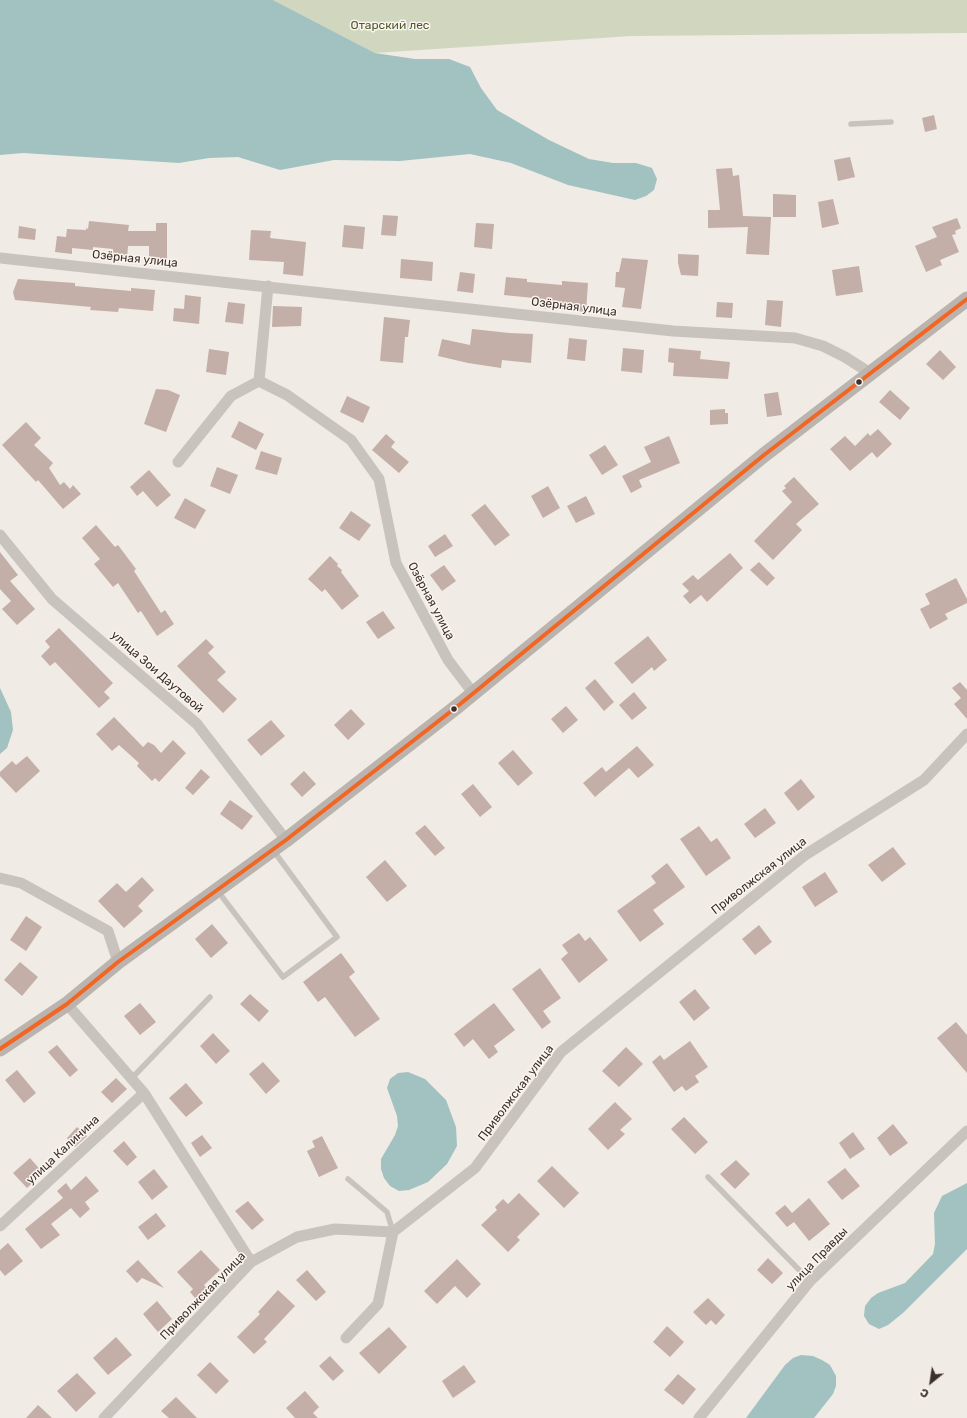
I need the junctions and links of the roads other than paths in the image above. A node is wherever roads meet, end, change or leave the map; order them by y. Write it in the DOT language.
graph roads {
  1 [pos="891,122"];
  2 [pos="851,124"];
  3 [pos="0,258"];
  4 [pos="268,286"];
  5 [pos="967,299"];
  6 [pos="870,373"];
  7 [pos="258,381"];
  8 [pos="178,462"];
  9 [pos="0,535"];
  10 [pos="473,693"];
  11 [pos="967,734"];
  12 [pos="286,840"];
  13 [pos="273,849"];
  14 [pos="0,878"];
  15 [pos="217,890"];
  16 [pos="118,962"];
  17 [pos="210,997"];
  18 [pos="67,1004"];
  19 [pos="0,1049"];
  20 [pos="132,1078"];
  21 [pos="144,1093"];
  22 [pos="967,1131"];
  23 [pos="708,1177"];
  24 [pos="348,1179"];
  25 [pos="0,1226"];
  26 [pos="393,1232"];
  27 [pos="251,1262"];
  28 [pos="810,1281"];
  29 [pos="346,1338"];
  30 [pos="104,1418"];
  31 [pos="699,1418"];
  1 -- 2 [label="lane"];
  3 -- 4 [label="street, Озёрная улица"];
  4 -- 6 [label="street, Озёрная улица"];
  4 -- 7 [label="street"];
  5 -- 6 [label="street"];
  6 -- 10 [label="street"];
  7 -- 8 [label="street"];
  7 -- 10 [label="street, Озёрная улица"];
  9 -- 12 [label="street, улица Зои Даутовой"];
  10 -- 12 [label="street"];
  11 -- 26 [label="street, Приволжская улица"];
  12 -- 13 [label="street"];
  13 -- 15 [label="street"];
  13 -- 15 [label="lane"];
  14 -- 16 [label="street"];
  15 -- 16 [label="street"];
  16 -- 18 [label="street"];
  17 -- 20 [label="lane"];
  18 -- 19 [label="street"];
  18 -- 20 [label="street"];
  20 -- 21 [label="street"];
  21 -- 25 [label="street, улица Калинина"];
  21 -- 27 [label="street"];
  22 -- 28 [label="street, улица Правды"];
  23 -- 28 [label="lane"];
  24 -- 26 [label="lane"];
  26 -- 27 [label="street, Приволжская улица"];
  26 -- 29 [label="street"];
  27 -- 30 [label="street, Приволжская улица"];
  28 -- 31 [label="street, улица Правды"];
}
